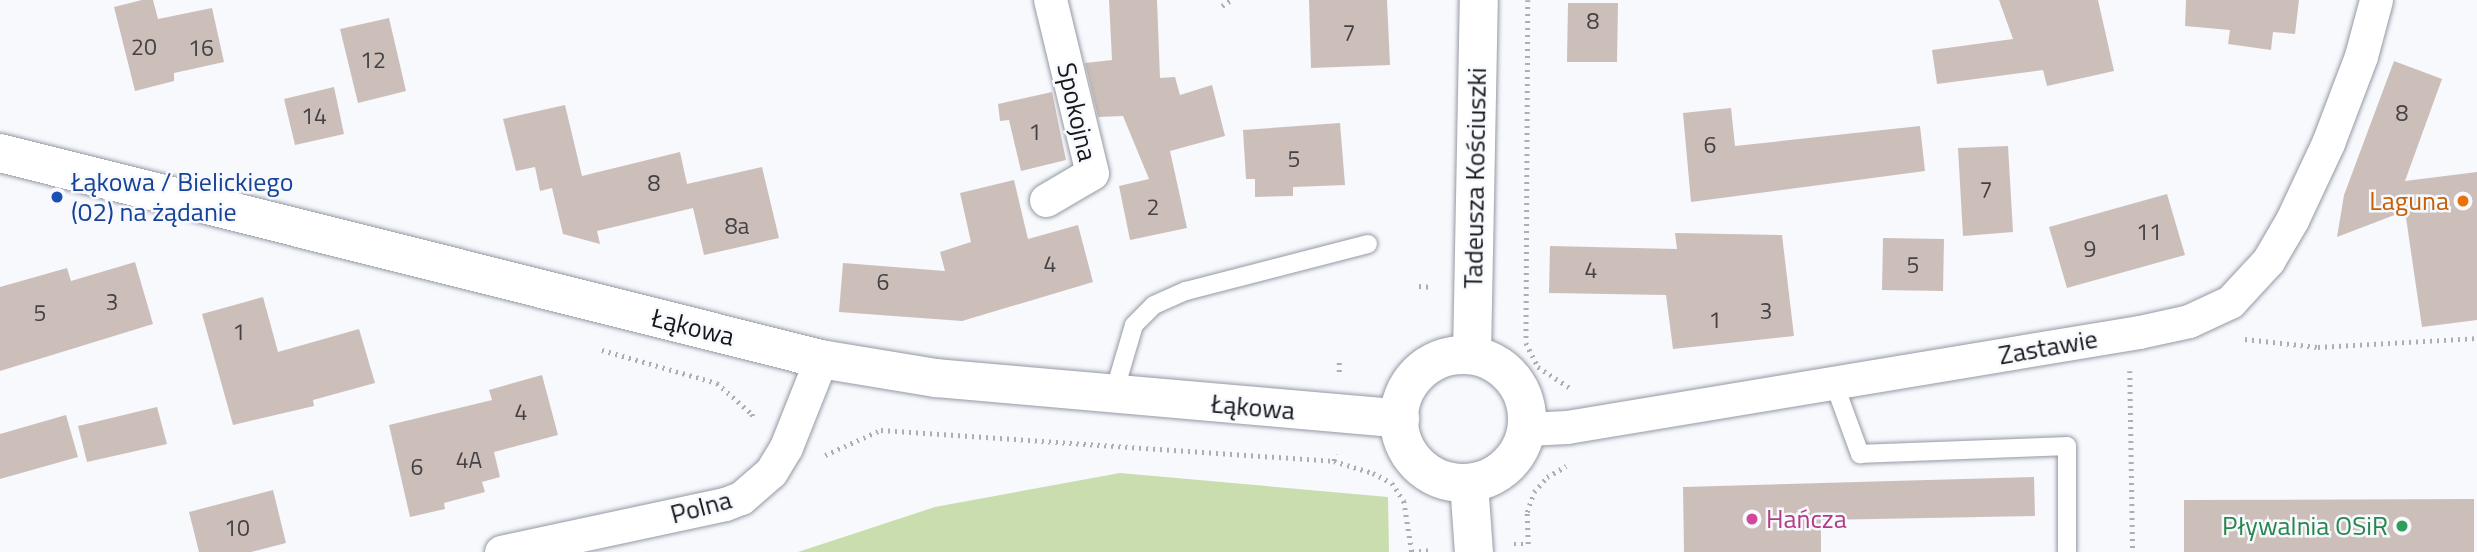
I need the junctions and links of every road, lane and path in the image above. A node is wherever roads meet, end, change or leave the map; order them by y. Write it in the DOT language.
graph roads {
  1 [pos="1050,0"];
  2 [pos="1231,0"];
  3 [pos="1528,0"];
  4 [pos="2376,0"];
  5 [pos="1479,3"];
  6 [pos="1222,6"];
  7 [pos="0,153"];
  8 [pos="1046,200"];
  9 [pos="1368,244"];
  10 [pos="2477,338"];
  11 [pos="2232,342"];
  12 [pos="1472,355"];
  13 [pos="821,359"];
  14 [pos="2130,364"];
  15 [pos="1834,383"];
  16 [pos="1113,396"];
  17 [pos="1400,419"];
  18 [pos="1567,427"];
  19 [pos="1527,429"];
  20 [pos="1469,483"];
  21 [pos="1528,544"];
  22 [pos="501,552"];
  23 [pos="1474,552"];
  24 [pos="1528,552"];
  25 [pos="2067,552"];
  26 [pos="2133,552"];
  1 -- 8 [label="street, Spokojna"];
  2 -- 6 [label="path"];
  3 -- 18 [label="path"];
  4 -- 15 [label="street, Zastawie"];
  5 -- 12 [label="street, Tadeusza Kościuszki"];
  7 -- 13 [label="street, Łąkowa"];
  9 -- 16 [label="lane"];
  10 -- 11 [label="path"];
  12 -- 17 [label="street"];
  12 -- 19 [label="street"];
  13 -- 16 [label="street, Łąkowa"];
  13 -- 22 [label="street, Polna"];
  14 -- 26 [label="path"];
  15 -- 18 [label="street, Zastawie"];
  15 -- 25 [label="lane"];
  16 -- 17 [label="street, Łąkowa"];
  17 -- 20 [label="street"];
  18 -- 19 [label="street, Zastawie"];
  19 -- 20 [label="street"];
  20 -- 23 [label="street"];
  21 -- 24 [label="path"];
}
